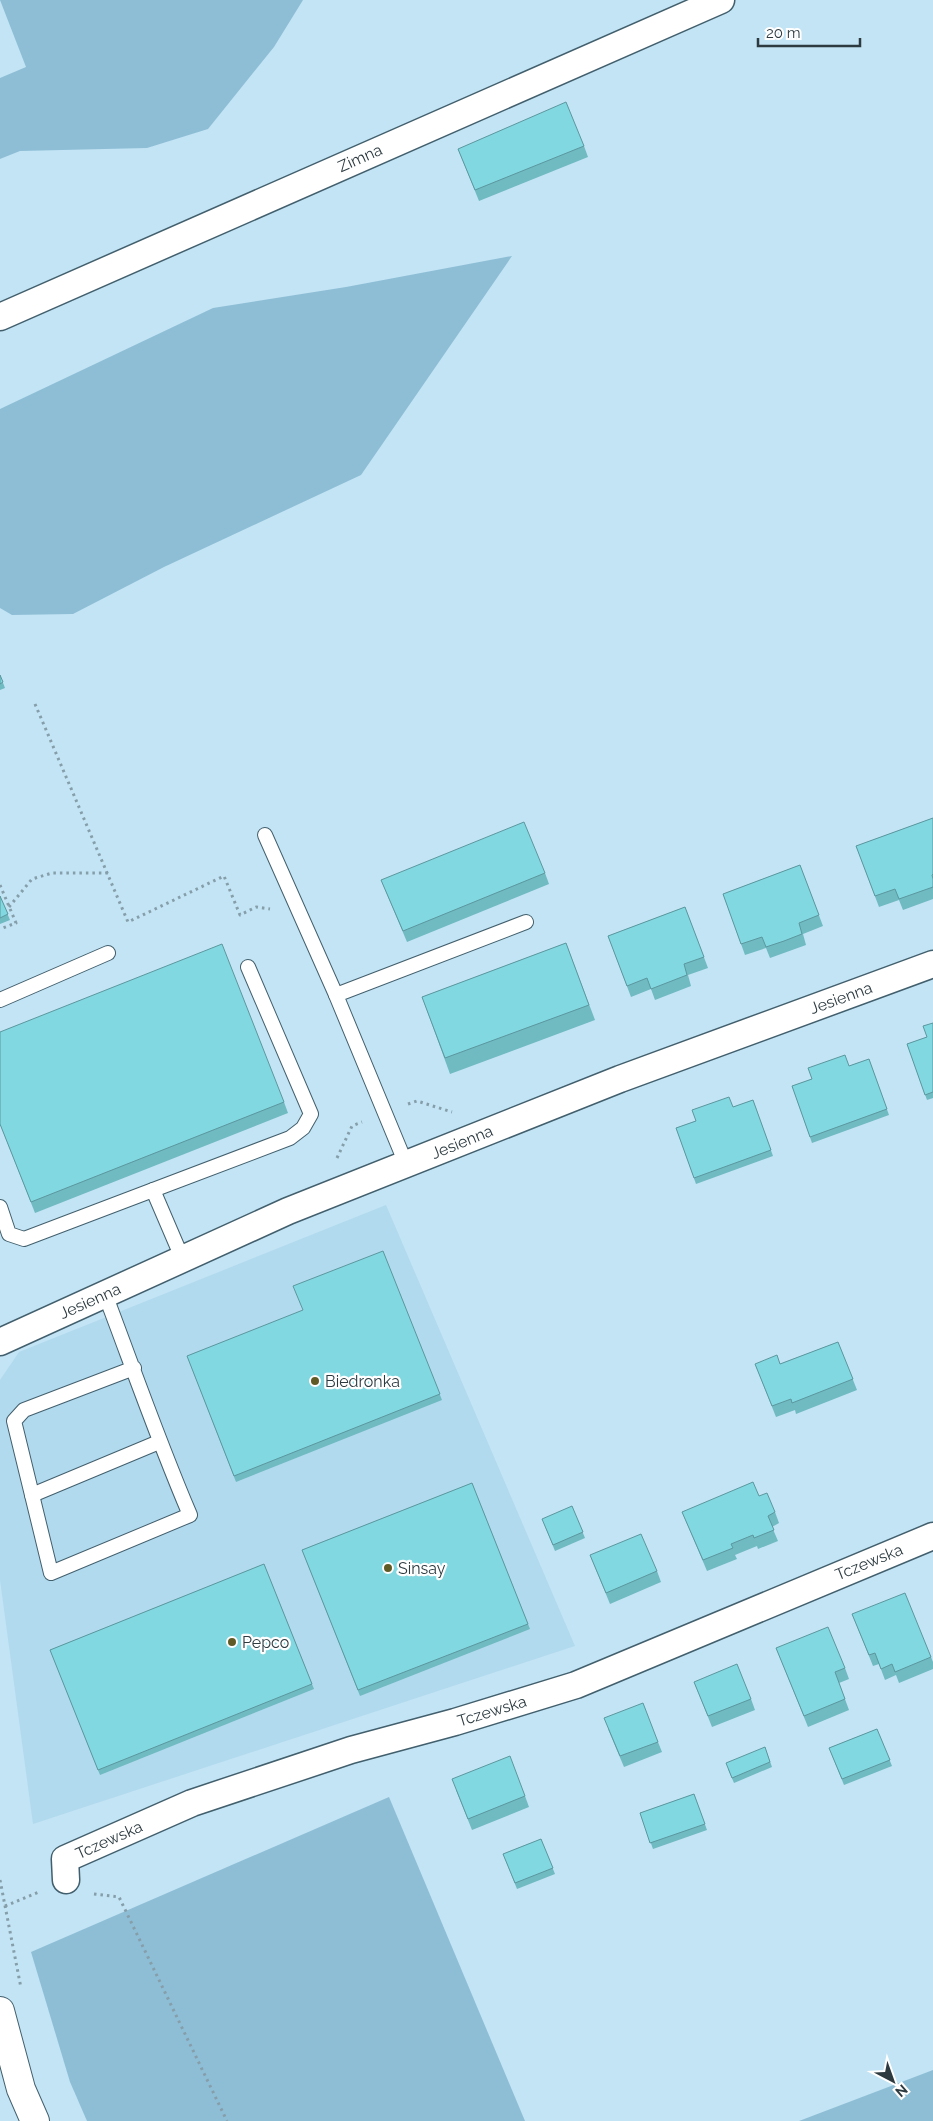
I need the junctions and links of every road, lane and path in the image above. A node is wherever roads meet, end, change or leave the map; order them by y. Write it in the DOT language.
graph roads {
  1 [pos="721,0"];
  2 [pos="0,317"];
  3 [pos="35,704"];
  4 [pos="265,835"];
  5 [pos="108,873"];
  6 [pos="0,885"];
  7 [pos="9,906"];
  8 [pos="274,914"];
  9 [pos="526,922"];
  10 [pos="0,930"];
  11 [pos="108,953"];
  12 [pos="933,964"];
  13 [pos="248,967"];
  14 [pos="336,995"];
  15 [pos="0,1000"];
  16 [pos="406,1164"];
  17 [pos="153,1190"];
  18 [pos="0,1207"];
  19 [pos="183,1260"];
  20 [pos="105,1294"];
  21 [pos="0,1342"];
  22 [pos="134,1368"];
  23 [pos="159,1442"];
  24 [pos="32,1495"];
  25 [pos="933,1536"];
  26 [pos="66,1880"];
  27 [pos="5,1906"];
  28 [pos="123,1906"];
  29 [pos="0,2011"];
  30 [pos="36,2121"];
  31 [pos="227,2121"];
  1 -- 2 [label="street, Zimna"];
  3 -- 5 [label="path"];
  4 -- 14 [label="lane"];
  5 -- 7 [label="path"];
  5 -- 8 [label="path"];
  6 -- 7 [label="path"];
  7 -- 10 [label="path"];
  9 -- 14 [label="lane"];
  11 -- 15 [label="lane"];
  12 -- 16 [label="street, Jesienna"];
  13 -- 17 [label="lane"];
  14 -- 16 [label="lane"];
  16 -- 19 [label="street, Jesienna"];
  17 -- 18 [label="lane"];
  17 -- 19 [label="lane"];
  19 -- 20 [label="street, Jesienna"];
  20 -- 21 [label="street, Jesienna"];
  20 -- 22 [label="lane"];
  22 -- 23 [label="lane"];
  22 -- 24 [label="lane"];
  23 -- 24 [label="lane"];
  23 -- 24 [label="lane"];
  25 -- 26 [label="street, Tczewska"];
  26 -- 27 [label="path"];
  28 -- 31 [label="path"];
  29 -- 30 [label="main road"];
}
